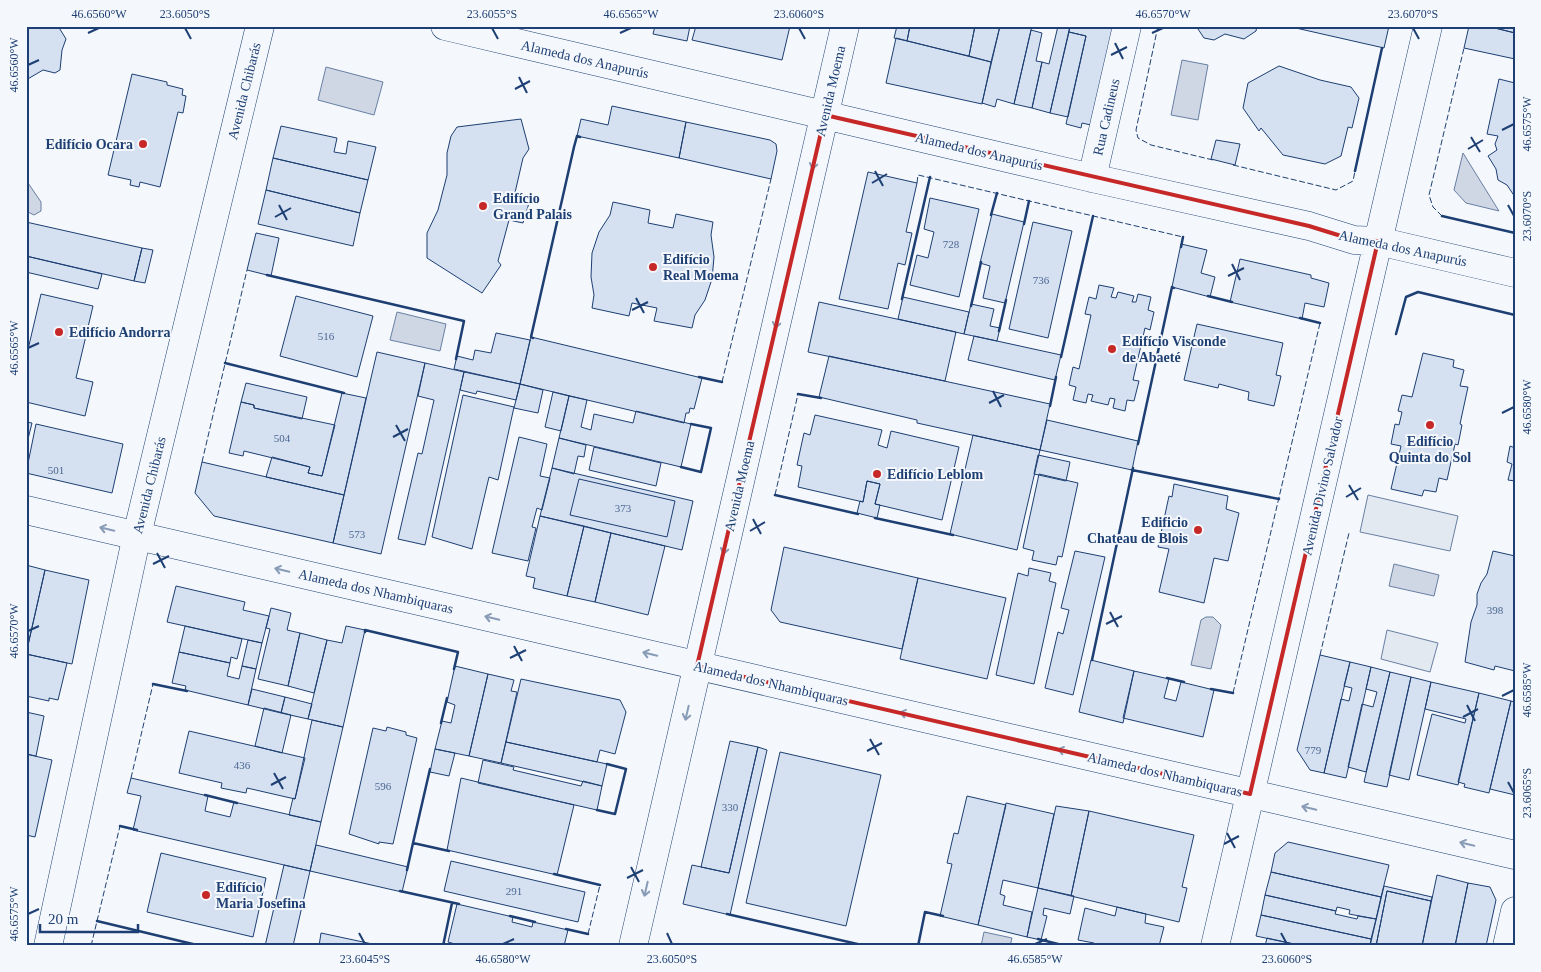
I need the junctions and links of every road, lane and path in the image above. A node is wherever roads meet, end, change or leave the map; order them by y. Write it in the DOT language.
graph roads {
  1 [pos="260,26"];
  2 [pos="445,26"];
  3 [pos="845,26"];
  4 [pos="1127,26"];
  5 [pos="1428,26"];
  6 [pos="825,115"];
  7 [pos="1092,178"];
  8 [pos="1378,241"];
  9 [pos="1515,273"];
  10 [pos="26,510"];
  11 [pos="137,535"];
  12 [pos="698,666"];
  13 [pos="1250,794"];
  14 [pos="1515,855"];
  15 [pos="1515,911"];
  16 [pos="48,946"];
  17 [pos="633,946"];
  18 [pos="1216,946"];
  19 [pos="1507,946"];
  1 -- 11 [label="street, Avenida Chibarás"];
  2 -- 6 [label="street, Alameda dos Anapurús"];
  3 -- 6 [label="street, Avenida Moema"];
  4 -- 7 [label="street, Rua Cadineus"];
  5 -- 8 [label="street, Avenida Divino Salvador"];
  6 -- 7 [label="street, Alameda dos Anapurús"];
  6 -- 12 [label="street, Avenida Moema, one-way"];
  7 -- 8 [label="street, Alameda dos Anapurús"];
  8 -- 9 [label="street, Alameda dos Anapurús"];
  8 -- 13 [label="street, Avenida Divino Salvador"];
  11 -- 10 [label="street, Alameda dos Nhambiquaras, one-way"];
  12 -- 11 [label="street, Alameda dos Nhambiquaras, one-way"];
  11 -- 16 [label="street, Avenida Chibarás"];
  13 -- 12 [label="street, Alameda dos Nhambiquaras, one-way"];
  12 -- 17 [label="street, Avenida Moema, one-way"];
  14 -- 13 [label="street, Alameda dos Nhambiquaras, one-way"];
  13 -- 18 [label="street, Avenida Divino Salvador"];
  15 -- 19 [label="street"];
}
